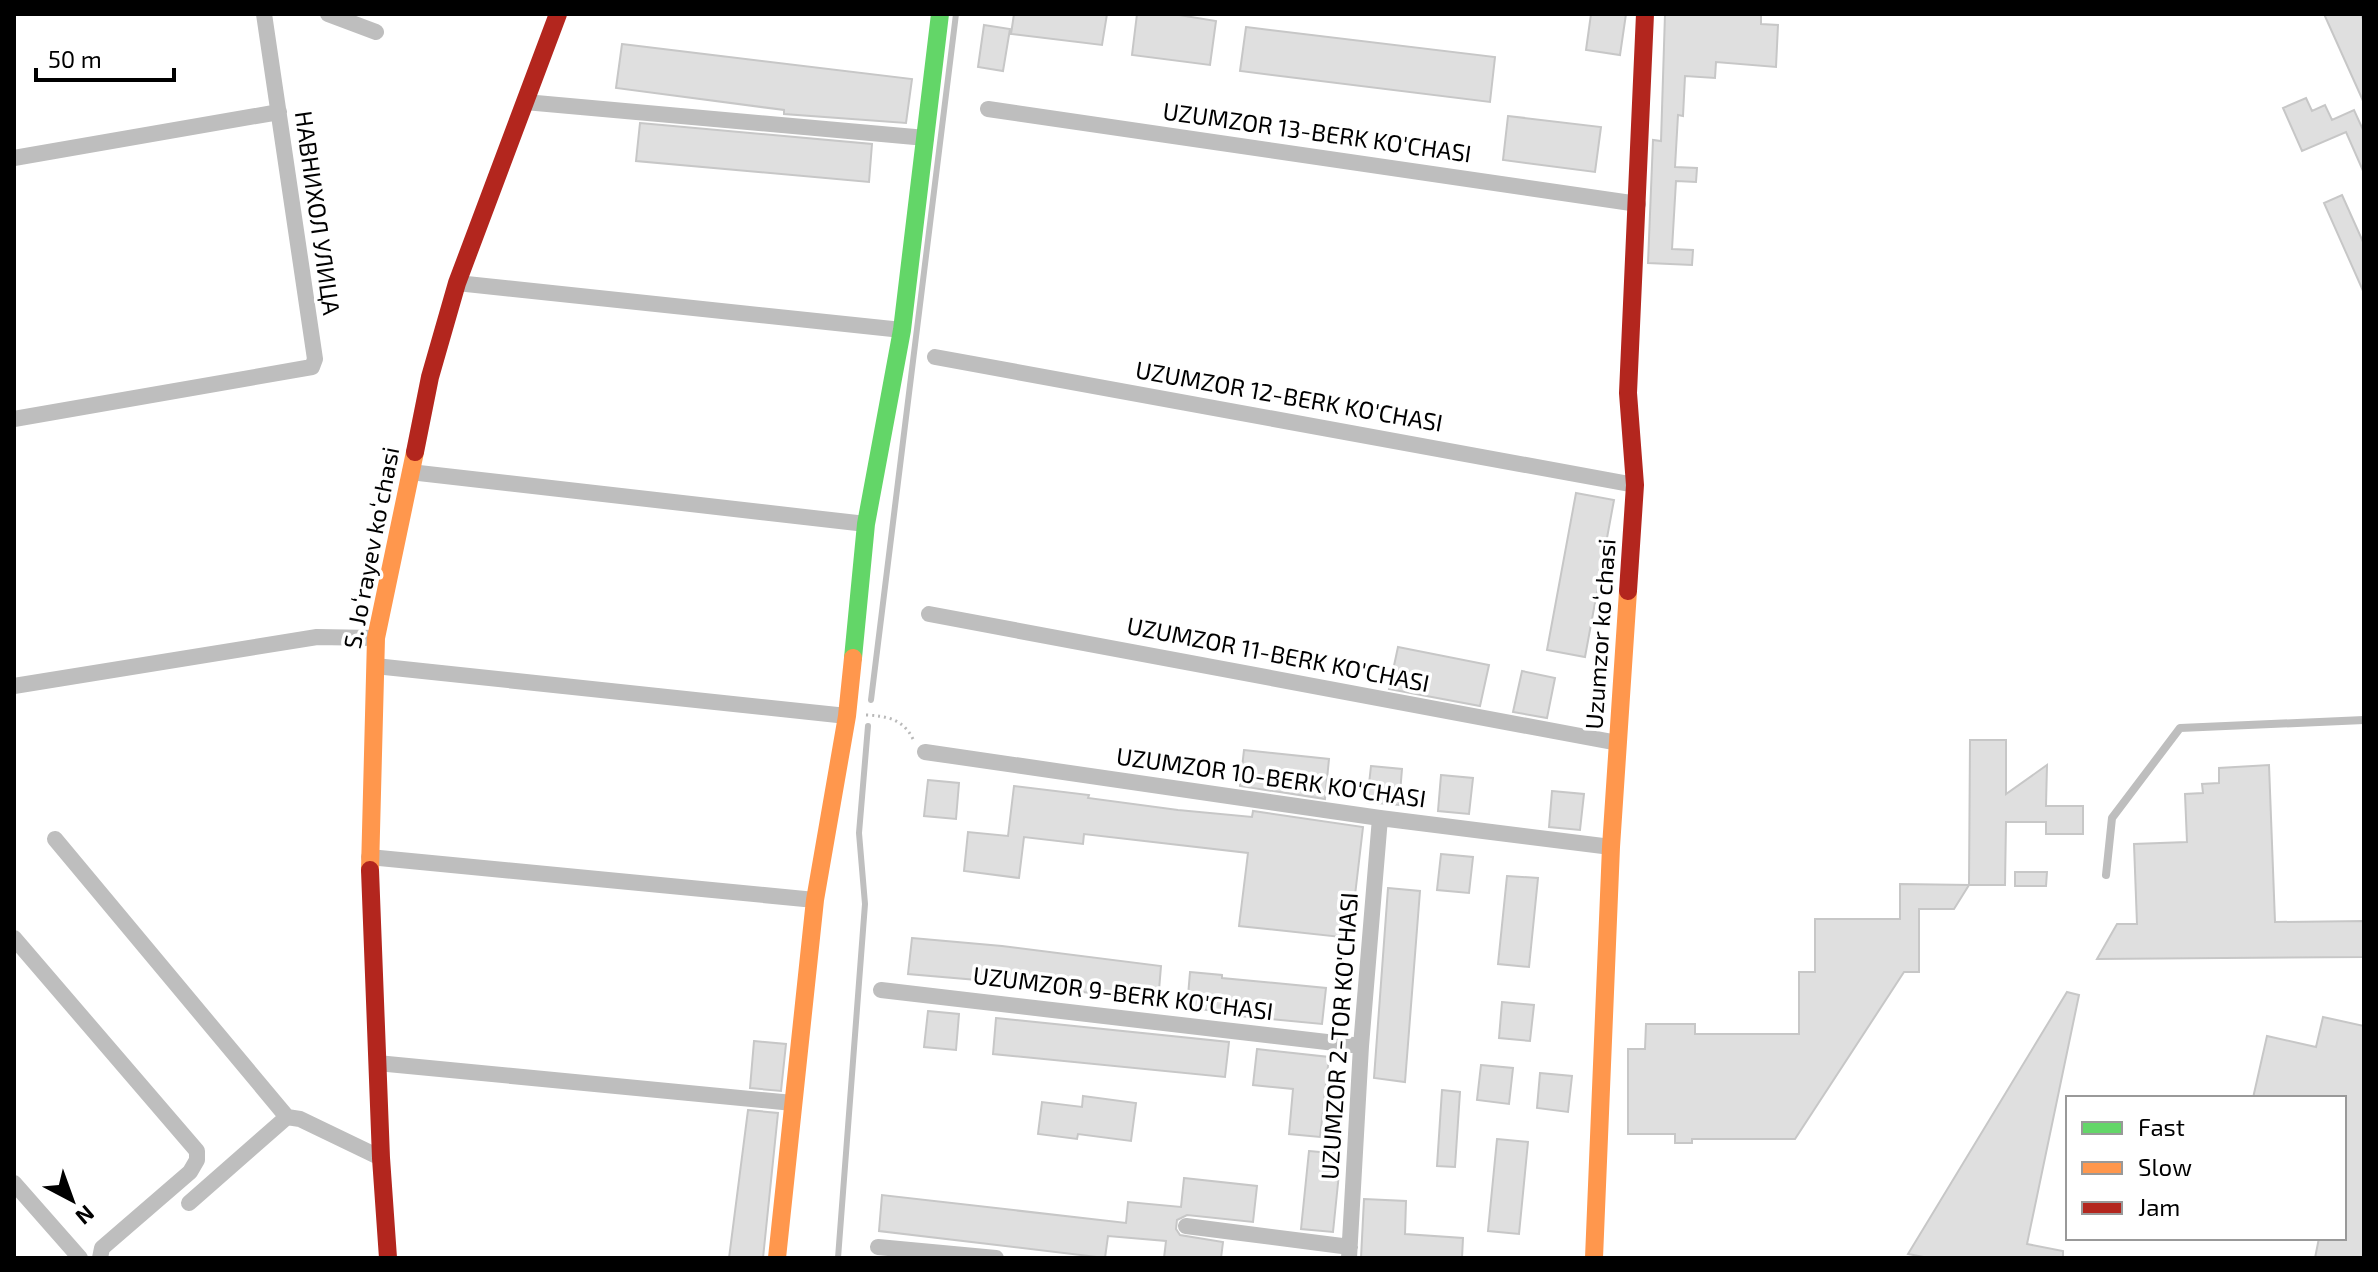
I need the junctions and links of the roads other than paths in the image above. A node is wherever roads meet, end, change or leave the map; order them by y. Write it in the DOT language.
graph roads {
  1 [pos="264,14"];
  2 [pos="328,14"];
  3 [pos="558,14"];
  4 [pos="940,14"];
  5 [pos="1645,14"];
  6 [pos="376,32"];
  7 [pos="525,102"];
  8 [pos="988,109"];
  9 [pos="279,112"];
  10 [pos="926,138"];
  11 [pos="14,158"];
  12 [pos="1638,204"];
  13 [pos="457,283"];
  14 [pos="902,330"];
  15 [pos="935,357"];
  16 [pos="14,419"];
  17 [pos="410,472"];
  18 [pos="1635,485"];
  19 [pos="866,524"];
  20 [pos="929,614"];
  21 [pos="376,638"];
  22 [pos="375,666"];
  23 [pos="14,686"];
  24 [pos="847,716"];
  25 [pos="2364,720"];
  26 [pos="1618,743"];
  27 [pos="925,752"];
  28 [pos="1380,818"];
  29 [pos="55,839"];
  30 [pos="1611,847"];
  31 [pos="369,857"];
  32 [pos="2106,875"];
  33 [pos="815,900"];
  34 [pos="14,938"];
  35 [pos="881,990"];
  36 [pos="1361,1046"];
  37 [pos="377,1063"];
  38 [pos="793,1103"];
  39 [pos="287,1117"];
  40 [pos="381,1158"];
  41 [pos="14,1183"];
  42 [pos="189,1203"];
  43 [pos="1186,1226"];
  44 [pos="878,1247"];
  45 [pos="1349,1253"];
  46 [pos="80,1258"];
  47 [pos="100,1258"];
  48 [pos="388,1258"];
  49 [pos="777,1258"];
  50 [pos="996,1258"];
  51 [pos="1594,1258"];
  1 -- 9 [label="street, НАВНИХОЛ УЛИЦА"];
  2 -- 6 [label="street"];
  3 -- 7 [label="street, S. Joʻrayev koʻchasi"];
  4 -- 10 [label="street"];
  5 -- 12 [label="street, Uzumzor koʻchasi"];
  7 -- 10 [label="street"];
  7 -- 13 [label="street, S. Joʻrayev koʻchasi"];
  8 -- 12 [label="street, UZUMZOR 13-BERK KO'CHASI"];
  9 -- 11 [label="street"];
  9 -- 16 [label="street, НАВНИХОЛ УЛИЦА"];
  10 -- 14 [label="street"];
  12 -- 18 [label="street, Uzumzor koʻchasi"];
  13 -- 14 [label="street"];
  13 -- 17 [label="street, S. Joʻrayev koʻchasi"];
  14 -- 19 [label="street"];
  15 -- 18 [label="street, UZUMZOR 12-BERK KO'CHASI"];
  17 -- 19 [label="street"];
  17 -- 21 [label="street, S. Joʻrayev koʻchasi"];
  18 -- 26 [label="street, Uzumzor koʻchasi"];
  19 -- 24 [label="street"];
  20 -- 26 [label="street, UZUMZOR 11-BERK KO'CHASI"];
  21 -- 22 [label="street, S. Joʻrayev koʻchasi"];
  21 -- 23 [label="street"];
  22 -- 24 [label="street"];
  22 -- 31 [label="street, S. Joʻrayev koʻchasi"];
  24 -- 33 [label="street"];
  25 -- 32 [label="lane"];
  26 -- 30 [label="street, Uzumzor koʻchasi"];
  27 -- 28 [label="street, UZUMZOR 10-BERK KO'CHASI"];
  28 -- 30 [label="street, UZUMZOR 10-BERK KO'CHASI"];
  28 -- 36 [label="street, UZUMZOR 2-TOR KO'CHASI"];
  29 -- 39 [label="street"];
  30 -- 51 [label="street, Uzumzor koʻchasi"];
  31 -- 33 [label="street"];
  31 -- 37 [label="street, S. Joʻrayev koʻchasi"];
  33 -- 38 [label="street"];
  34 -- 47 [label="street"];
  35 -- 36 [label="street, UZUMZOR 9-BERK KO'CHASI"];
  36 -- 45 [label="street, UZUMZOR 2-TOR KO'CHASI"];
  37 -- 38 [label="street"];
  37 -- 40 [label="street, S. Joʻrayev koʻchasi"];
  38 -- 49 [label="street"];
  39 -- 40 [label="street"];
  39 -- 42 [label="street"];
  40 -- 48 [label="street, S. Joʻrayev koʻchasi"];
  41 -- 46 [label="street"];
  43 -- 45 [label="street"];
  44 -- 50 [label="street"];
}
